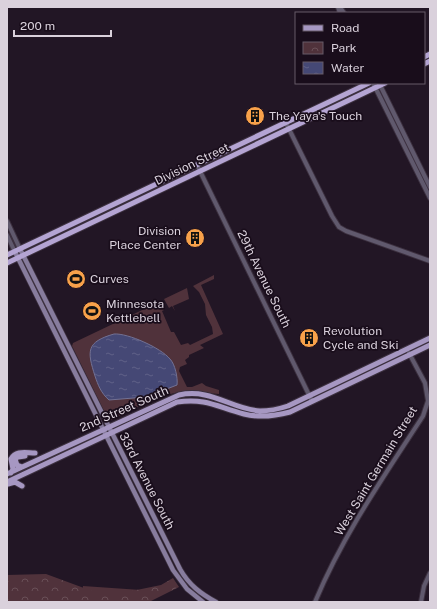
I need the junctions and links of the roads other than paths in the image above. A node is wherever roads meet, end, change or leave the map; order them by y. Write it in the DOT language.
graph roads {
  1 [pos="367,84"];
  2 [pos="378,84"];
  3 [pos="286,123"];
  4 [pos="290,129"];
  5 [pos="197,165"];
  6 [pos="200,171"];
  7 [pos="430,187"];
  8 [pos="430,198"];
  9 [pos="7,221"];
  10 [pos="7,235"];
  11 [pos="17,250"];
  12 [pos="7,255"];
  13 [pos="23,255"];
  14 [pos="18,258"];
  15 [pos="430,261"];
  16 [pos="7,263"];
  17 [pos="430,338"];
  18 [pos="430,345"];
  19 [pos="407,349"];
  20 [pos="410,355"];
  21 [pos="310,396"];
  22 [pos="312,401"];
  23 [pos="108,426"];
  24 [pos="102,429"];
  25 [pos="111,432"];
  26 [pos="105,435"];
  27 [pos="22,467"];
  28 [pos="9,473"];
  29 [pos="26,473"];
  30 [pos="7,483"];
  31 [pos="430,573"];
  32 [pos="203,602"];
  33 [pos="216,602"];
  34 [pos="316,602"];
  35 [pos="421,602"];
  1 -- 3 [label="highway, Division Street"];
  2 -- 4 [label="highway, Division Street"];
  2 -- 7 [label="street"];
  2 -- 8 [label="street"];
  3 -- 4 [label="street"];
  3 -- 5 [label="highway, Division Street"];
  4 -- 6 [label="highway, Division Street"];
  4 -- 15 [label="street"];
  5 -- 6 [label="street, 29th Avenue South"];
  5 -- 11 [label="highway, Division Street"];
  6 -- 13 [label="highway, Division Street"];
  6 -- 21 [label="street, 29th Avenue South"];
  9 -- 11 [label="street"];
  10 -- 11 [label="street"];
  11 -- 12 [label="highway, Division Street"];
  11 -- 13 [label="main road, 33rd Avenue South"];
  11 -- 14 [label="main road, 33rd Avenue South"];
  13 -- 14 [label="highway, Division Street"];
  13 -- 23 [label="main road, 33rd Avenue South"];
  14 -- 16 [label="highway, Division Street"];
  14 -- 24 [label="main road, 33rd Avenue South"];
  17 -- 19 [label="main road, 2nd Street South"];
  18 -- 20 [label="main road, 2nd Street South"];
  19 -- 20 [label="street, West Saint Germain Street"];
  19 -- 21 [label="main road, 2nd Street South"];
  20 -- 22 [label="main road, 2nd Street South"];
  20 -- 34 [label="street, West Saint Germain Street"];
  21 -- 22 [label="street, 29th Avenue South"];
  21 -- 23 [label="main road, 2nd Street South"];
  22 -- 25 [label="main road, 2nd Street South"];
  23 -- 24 [label="main road, 2nd Street South"];
  23 -- 25 [label="main road, 33rd Avenue South"];
  24 -- 26 [label="main road, 33rd Avenue South"];
  24 -- 27 [label="main road, 2nd Street South"];
  25 -- 26 [label="main road, 2nd Street South"];
  25 -- 33 [label="main road, 33rd Avenue South"];
  26 -- 29 [label="main road, 2nd Street South"];
  26 -- 32 [label="main road, 33rd Avenue South"];
  27 -- 28 [label="main road, 2nd Street South"];
  27 -- 28 [label="main road"];
  29 -- 30 [label="main road, 2nd Street South"];
  29 -- 30 [label="main road"];
  31 -- 35 [label="street"];
}
